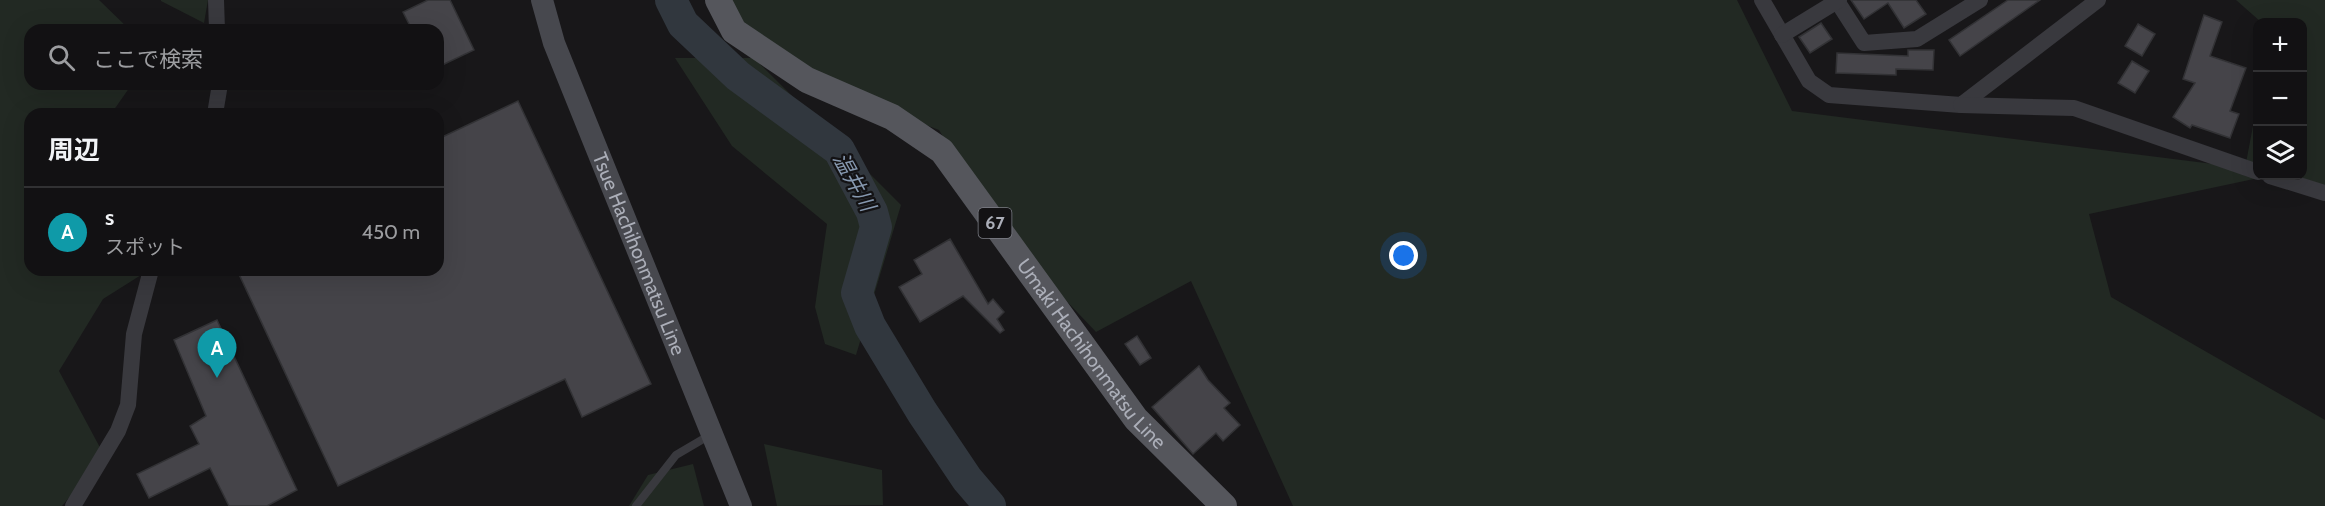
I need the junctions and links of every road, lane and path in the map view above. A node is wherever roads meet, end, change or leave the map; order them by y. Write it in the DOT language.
graph roads {
  1 [pos="216,0"];
  2 [pos="542,0"];
  3 [pos="718,0"];
  4 [pos="1762,0"];
  5 [pos="1980,0"];
  6 [pos="2098,0"];
  7 [pos="1838,1"];
  8 [pos="218,24"];
  9 [pos="1782,35"];
  10 [pos="219,90"];
  11 [pos="1961,105"];
  12 [pos="216,108"];
  13 [pos="2253,170"];
  14 [pos="2284,180"];
  15 [pos="2325,192"];
  16 [pos="150,276"];
  17 [pos="713,434"];
  18 [pos="73,506"];
  19 [pos="636,506"];
  20 [pos="741,506"];
  21 [pos="1224,506"];
  1 -- 8 [label="street"];
  2 -- 17 [label="main road, Tsue Hachihonmatsu Line"];
  3 -- 21 [label="main road, Umaki Hachihonmatsu Line / 67"];
  4 -- 9 [label="street"];
  5 -- 7 [label="street"];
  6 -- 11 [label="street"];
  7 -- 9 [label="street"];
  9 -- 11 [label="street"];
  10 -- 12 [label="street"];
  11 -- 13 [label="street"];
  14 -- 15 [label="street"];
  16 -- 18 [label="street"];
  17 -- 19 [label="lane"];
  17 -- 20 [label="main road, Tsue Hachihonmatsu Line"];
}
